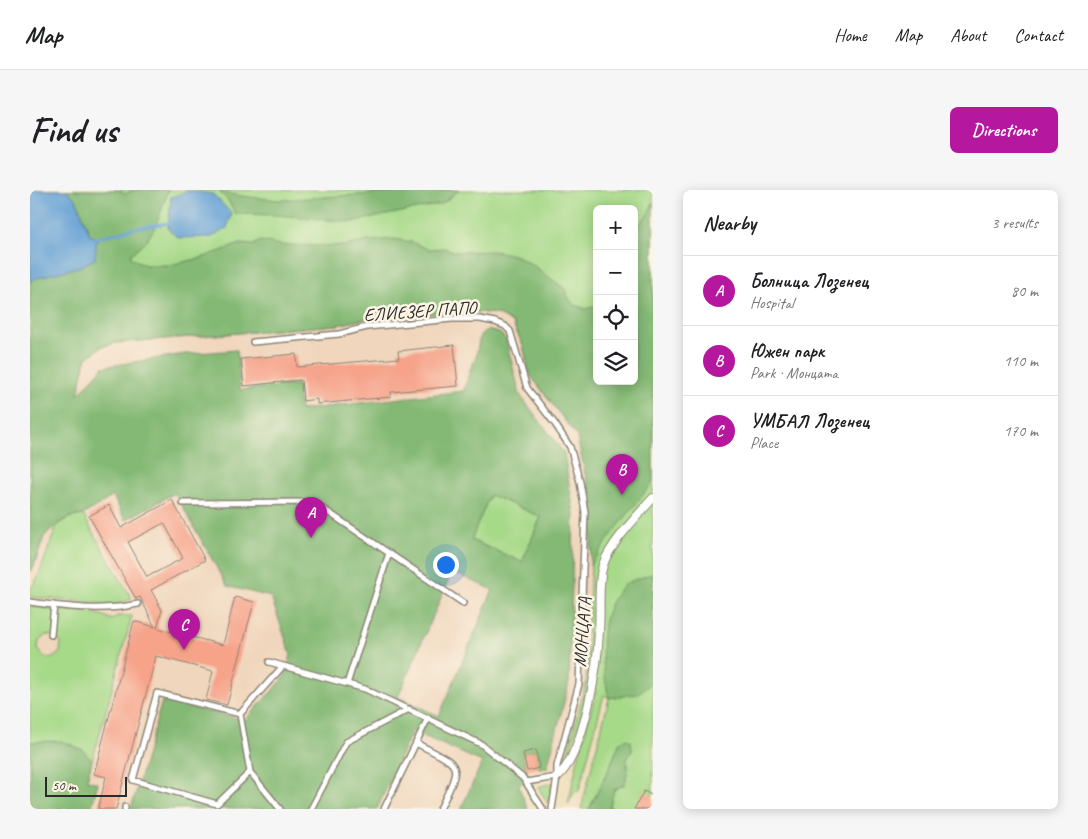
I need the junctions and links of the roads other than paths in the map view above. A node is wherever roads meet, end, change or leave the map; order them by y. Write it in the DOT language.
graph roads {
  1 [pos="253,342"];
  2 [pos="653,498"];
  3 [pos="183,503"];
  4 [pos="389,553"];
  5 [pos="30,602"];
  6 [pos="463,603"];
  7 [pos="138,604"];
  8 [pos="54,605"];
  9 [pos="51,635"];
  10 [pos="269,662"];
  11 [pos="283,666"];
  12 [pos="347,684"];
  13 [pos="409,709"];
  14 [pos="240,714"];
  15 [pos="428,718"];
  16 [pos="416,743"];
  17 [pos="250,772"];
  18 [pos="557,777"];
  19 [pos="526,782"];
  20 [pos="280,809"];
  21 [pos="312,809"];
  22 [pos="384,809"];
  23 [pos="440,809"];
  24 [pos="543,809"];
  25 [pos="552,809"];
  1 -- 18 [label="lane, ЕЛИЕЗЕР ПАПО"];
  2 -- 18 [label="street, МОНЦАТА"];
  3 -- 4 [label="lane"];
  4 -- 6 [label="lane"];
  4 -- 12 [label="lane"];
  5 -- 8 [label="lane"];
  7 -- 8 [label="lane"];
  8 -- 9 [label="lane"];
  10 -- 11 [label="lane"];
  11 -- 12 [label="lane"];
  11 -- 14 [label="lane"];
  12 -- 13 [label="lane"];
  13 -- 15 [label="lane"];
  13 -- 21 [label="lane"];
  14 -- 17 [label="lane"];
  14 -- 17 [label="lane"];
  15 -- 16 [label="lane"];
  15 -- 19 [label="lane"];
  16 -- 22 [label="lane"];
  16 -- 23 [label="lane"];
  17 -- 20 [label="lane"];
  18 -- 19 [label="lane"];
  18 -- 25 [label="lane, ЕЛИЕЗЕР ПАПО"];
  19 -- 24 [label="lane"];
}
